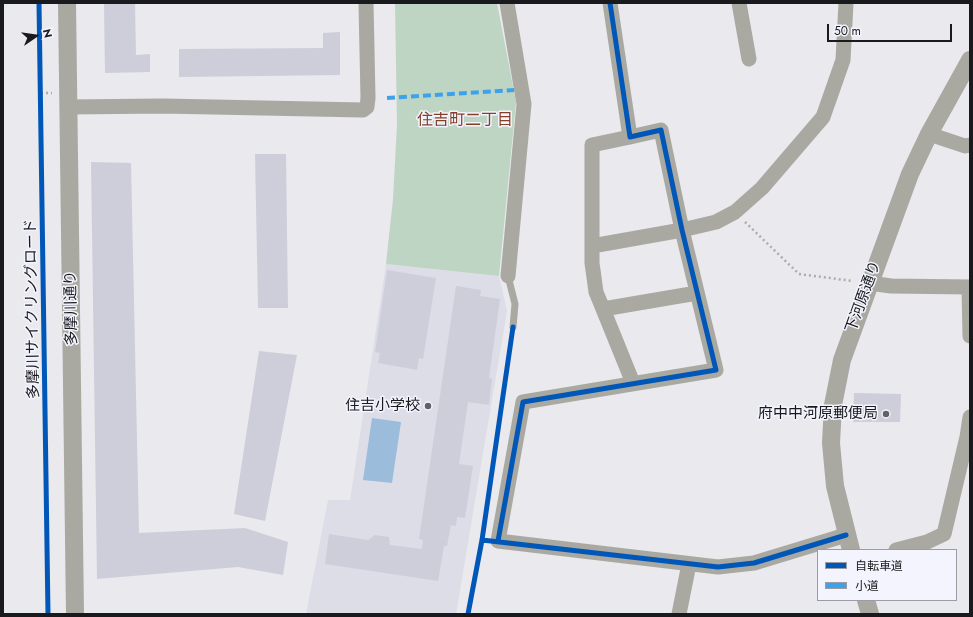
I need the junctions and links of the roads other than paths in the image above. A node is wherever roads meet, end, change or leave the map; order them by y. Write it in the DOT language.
graph roads {
  1 [pos="67,3"];
  2 [pos="366,3"];
  3 [pos="507,3"];
  4 [pos="610,3"];
  5 [pos="739,3"];
  6 [pos="846,3"];
  7 [pos="749,59"];
  8 [pos="970,60"];
  9 [pos="68,107"];
  10 [pos="929,134"];
  11 [pos="630,137"];
  12 [pos="970,145"];
  13 [pos="682,230"];
  14 [pos="592,246"];
  15 [pos="508,276"];
  16 [pos="869,283"];
  17 [pos="969,287"];
  18 [pos="697,293"];
  19 [pos="603,309"];
  20 [pos="513,327"];
  21 [pos="970,336"];
  22 [pos="633,383"];
  23 [pos="970,417"];
  24 [pos="848,542"];
  25 [pos="900,549"];
  26 [pos="689,564"];
  27 [pos="866,601"];
  28 [pos="75,614"];
  29 [pos="679,614"];
  30 [pos="870,614"];
  1 -- 9 [label="street, 多摩川通り"];
  2 -- 9 [label="street"];
  3 -- 15 [label="street"];
  4 -- 11 [label="street"];
  5 -- 7 [label="street"];
  6 -- 13 [label="street"];
  8 -- 10 [label="street, 下河原通り"];
  9 -- 28 [label="street, 多摩川通り"];
  10 -- 12 [label="street"];
  10 -- 16 [label="street, 下河原通り"];
  11 -- 13 [label="street"];
  11 -- 14 [label="street"];
  13 -- 14 [label="street"];
  13 -- 18 [label="street"];
  14 -- 19 [label="street"];
  15 -- 20 [label="lane"];
  16 -- 17 [label="street"];
  16 -- 24 [label="street, 下河原通り"];
  17 -- 21 [label="street"];
  18 -- 19 [label="street"];
  18 -- 22 [label="street"];
  19 -- 22 [label="street"];
  22 -- 26 [label="street"];
  23 -- 25 [label="street"];
  24 -- 26 [label="street"];
  26 -- 29 [label="street"];
  27 -- 30 [label="street"];
}
